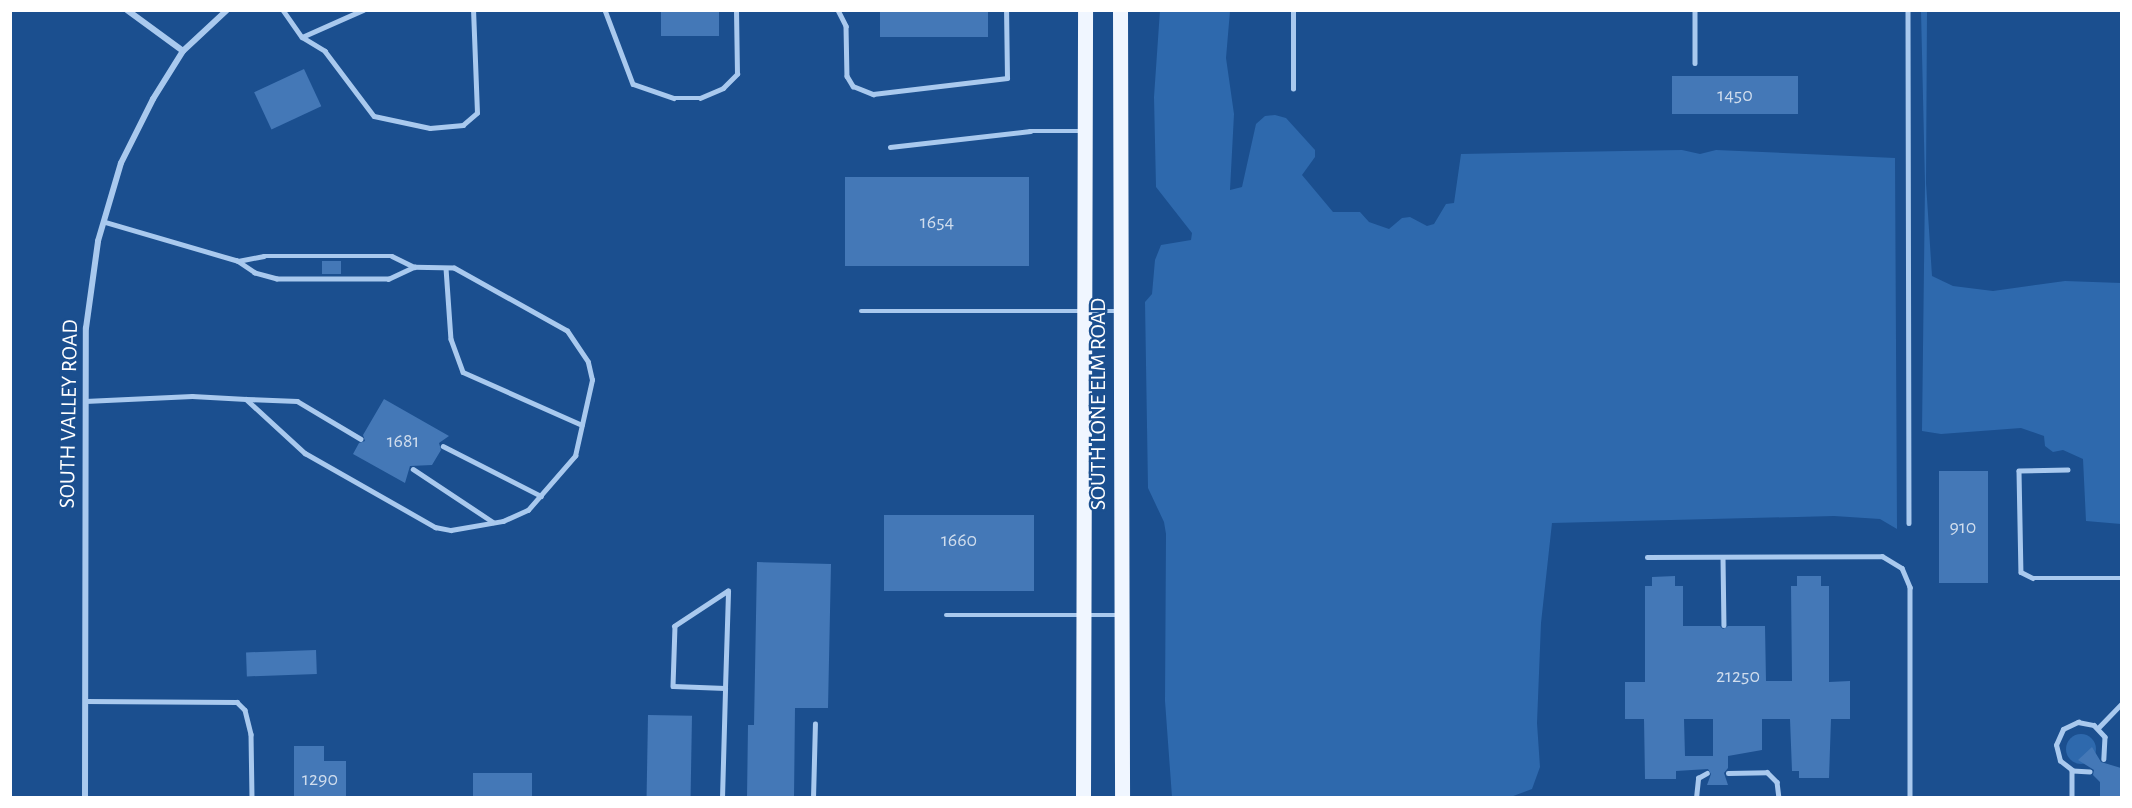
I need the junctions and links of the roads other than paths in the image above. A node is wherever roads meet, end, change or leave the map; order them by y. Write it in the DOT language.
graph roads {
  1 [pos="127,10"];
  2 [pos="227,10"];
  3 [pos="283,10"];
  4 [pos="363,10"];
  5 [pos="473,10"];
  6 [pos="605,10"];
  7 [pos="736,10"];
  8 [pos="838,10"];
  9 [pos="1006,10"];
  10 [pos="1085,10"];
  11 [pos="1120,10"];
  12 [pos="1293,10"];
  13 [pos="1695,10"];
  14 [pos="1908,10"];
  15 [pos="302,38"];
  16 [pos="183,51"];
  17 [pos="1695,63"];
  18 [pos="1293,89"];
  19 [pos="1084,131"];
  20 [pos="890,147"];
  21 [pos="104,222"];
  22 [pos="237,261"];
  23 [pos="415,267"];
  24 [pos="446,268"];
  25 [pos="1084,310"];
  26 [pos="861,311"];
  27 [pos="1122,311"];
  28 [pos="246,399"];
  29 [pos="86,401"];
  30 [pos="582,425"];
  31 [pos="361,439"];
  32 [pos="443,446"];
  33 [pos="413,469"];
  34 [pos="2068,470"];
  35 [pos="541,496"];
  36 [pos="494,522"];
  37 [pos="1909,523"];
  38 [pos="1647,557"];
  39 [pos="1723,557"];
  40 [pos="2121,578"];
  41 [pos="1083,614"];
  42 [pos="946,615"];
  43 [pos="1121,615"];
  44 [pos="1724,626"];
  45 [pos="725,688"];
  46 [pos="85,701"];
  47 [pos="2121,703"];
  48 [pos="815,724"];
  49 [pos="2098,728"];
  50 [pos="2104,759"];
  51 [pos="2072,771"];
  52 [pos="1707,772"];
  53 [pos="1728,772"];
  54 [pos="2090,772"];
  55 [pos="85,798"];
  56 [pos="252,798"];
  57 [pos="722,798"];
  58 [pos="813,798"];
  59 [pos="1083,798"];
  60 [pos="1122,798"];
  61 [pos="1696,798"];
  62 [pos="1779,798"];
  63 [pos="1910,798"];
  64 [pos="2072,798"];
  1 -- 16 [label="street"];
  2 -- 16 [label="street, SOUTH VALLEY ROAD"];
  3 -- 15 [label="lane"];
  4 -- 15 [label="lane"];
  5 -- 15 [label="lane"];
  6 -- 7 [label="lane"];
  8 -- 9 [label="lane"];
  10 -- 19 [label="main road, SOUTH LONE ELM ROAD"];
  11 -- 27 [label="main road, SOUTH LONE ELM ROAD"];
  12 -- 18 [label="lane"];
  13 -- 17 [label="lane"];
  14 -- 37 [label="lane"];
  16 -- 21 [label="street, SOUTH VALLEY ROAD"];
  19 -- 20 [label="lane"];
  19 -- 25 [label="main road, SOUTH LONE ELM ROAD"];
  21 -- 22 [label="lane"];
  21 -- 29 [label="street, SOUTH VALLEY ROAD"];
  22 -- 23 [label="lane"];
  22 -- 23 [label="lane"];
  23 -- 24 [label="lane"];
  24 -- 30 [label="lane"];
  24 -- 30 [label="lane"];
  25 -- 26 [label="lane"];
  25 -- 27 [label="lane"];
  25 -- 41 [label="main road, SOUTH LONE ELM ROAD"];
  27 -- 43 [label="main road, SOUTH LONE ELM ROAD"];
  28 -- 29 [label="lane"];
  28 -- 31 [label="lane"];
  28 -- 36 [label="lane"];
  29 -- 46 [label="street, SOUTH VALLEY ROAD"];
  30 -- 35 [label="lane"];
  32 -- 35 [label="lane"];
  33 -- 36 [label="lane"];
  34 -- 40 [label="lane"];
  35 -- 36 [label="lane"];
  38 -- 39 [label="lane"];
  39 -- 44 [label="lane"];
  39 -- 63 [label="lane"];
  41 -- 42 [label="lane"];
  41 -- 43 [label="lane"];
  41 -- 59 [label="main road, SOUTH LONE ELM ROAD"];
  43 -- 60 [label="main road, SOUTH LONE ELM ROAD"];
  45 -- 45 [label="lane"];
  45 -- 57 [label="lane"];
  46 -- 55 [label="street, SOUTH VALLEY ROAD"];
  46 -- 56 [label="lane"];
  47 -- 49 [label="lane"];
  48 -- 58 [label="lane"];
  49 -- 50 [label="lane"];
  49 -- 51 [label="lane"];
  51 -- 54 [label="lane"];
  51 -- 64 [label="lane"];
  52 -- 61 [label="lane"];
  53 -- 62 [label="lane"];
}
